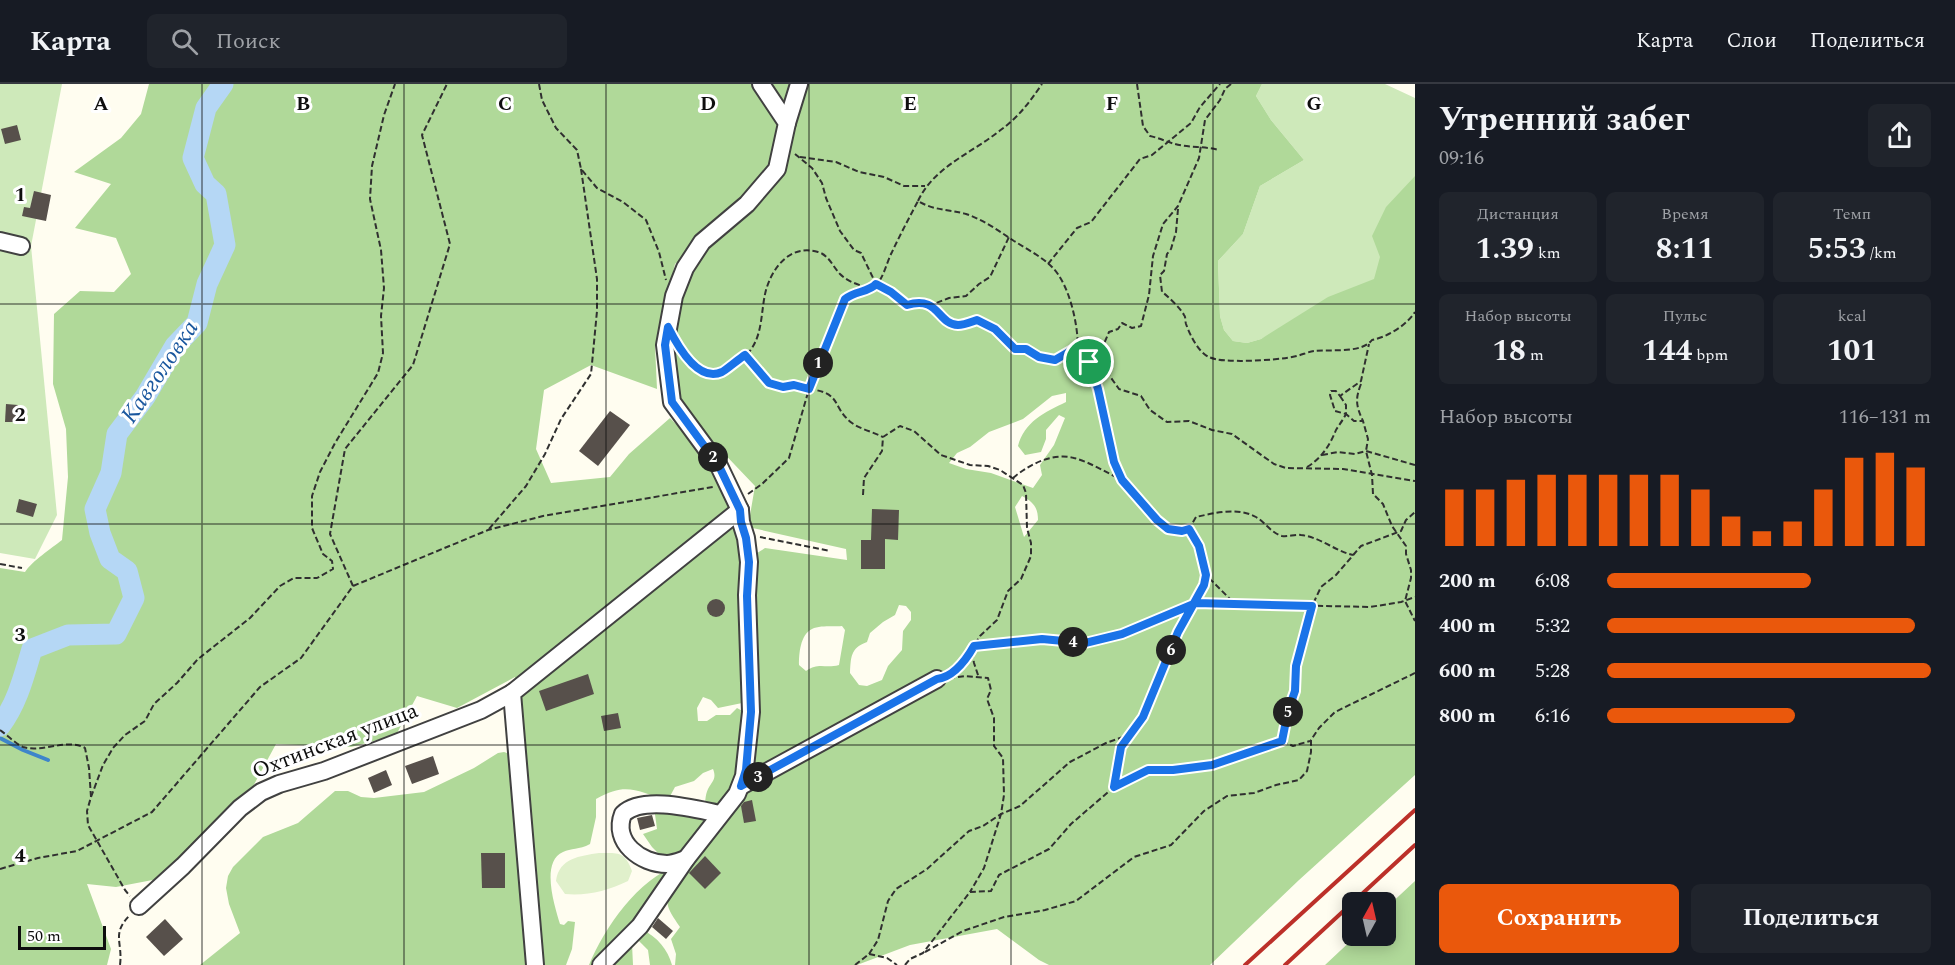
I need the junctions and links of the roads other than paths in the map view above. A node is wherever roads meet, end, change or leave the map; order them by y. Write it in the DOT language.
graph roads {
  1 [pos="762,84"];
  2 [pos="799,84"];
  3 [pos="787,123"];
  4 [pos="0,241"];
  5 [pos="21,246"];
  6 [pos="738,505"];
  7 [pos="937,679"];
  8 [pos="512,693"];
  9 [pos="741,786"];
  10 [pos="720,814"];
  11 [pos="686,859"];
  12 [pos="139,906"];
  13 [pos="535,965"];
  14 [pos="601,965"];
  1 -- 3 [label="street"];
  2 -- 3 [label="street"];
  3 -- 6 [label="street"];
  4 -- 5 [label="street"];
  6 -- 8 [label="street, Охтинская улица"];
  6 -- 9 [label="street"];
  7 -- 9 [label="street"];
  8 -- 12 [label="street, Охтинская улица"];
  8 -- 13 [label="street"];
  9 -- 10 [label="street"];
  10 -- 11 [label="street"];
  10 -- 11 [label="street"];
  11 -- 14 [label="street"];
}
